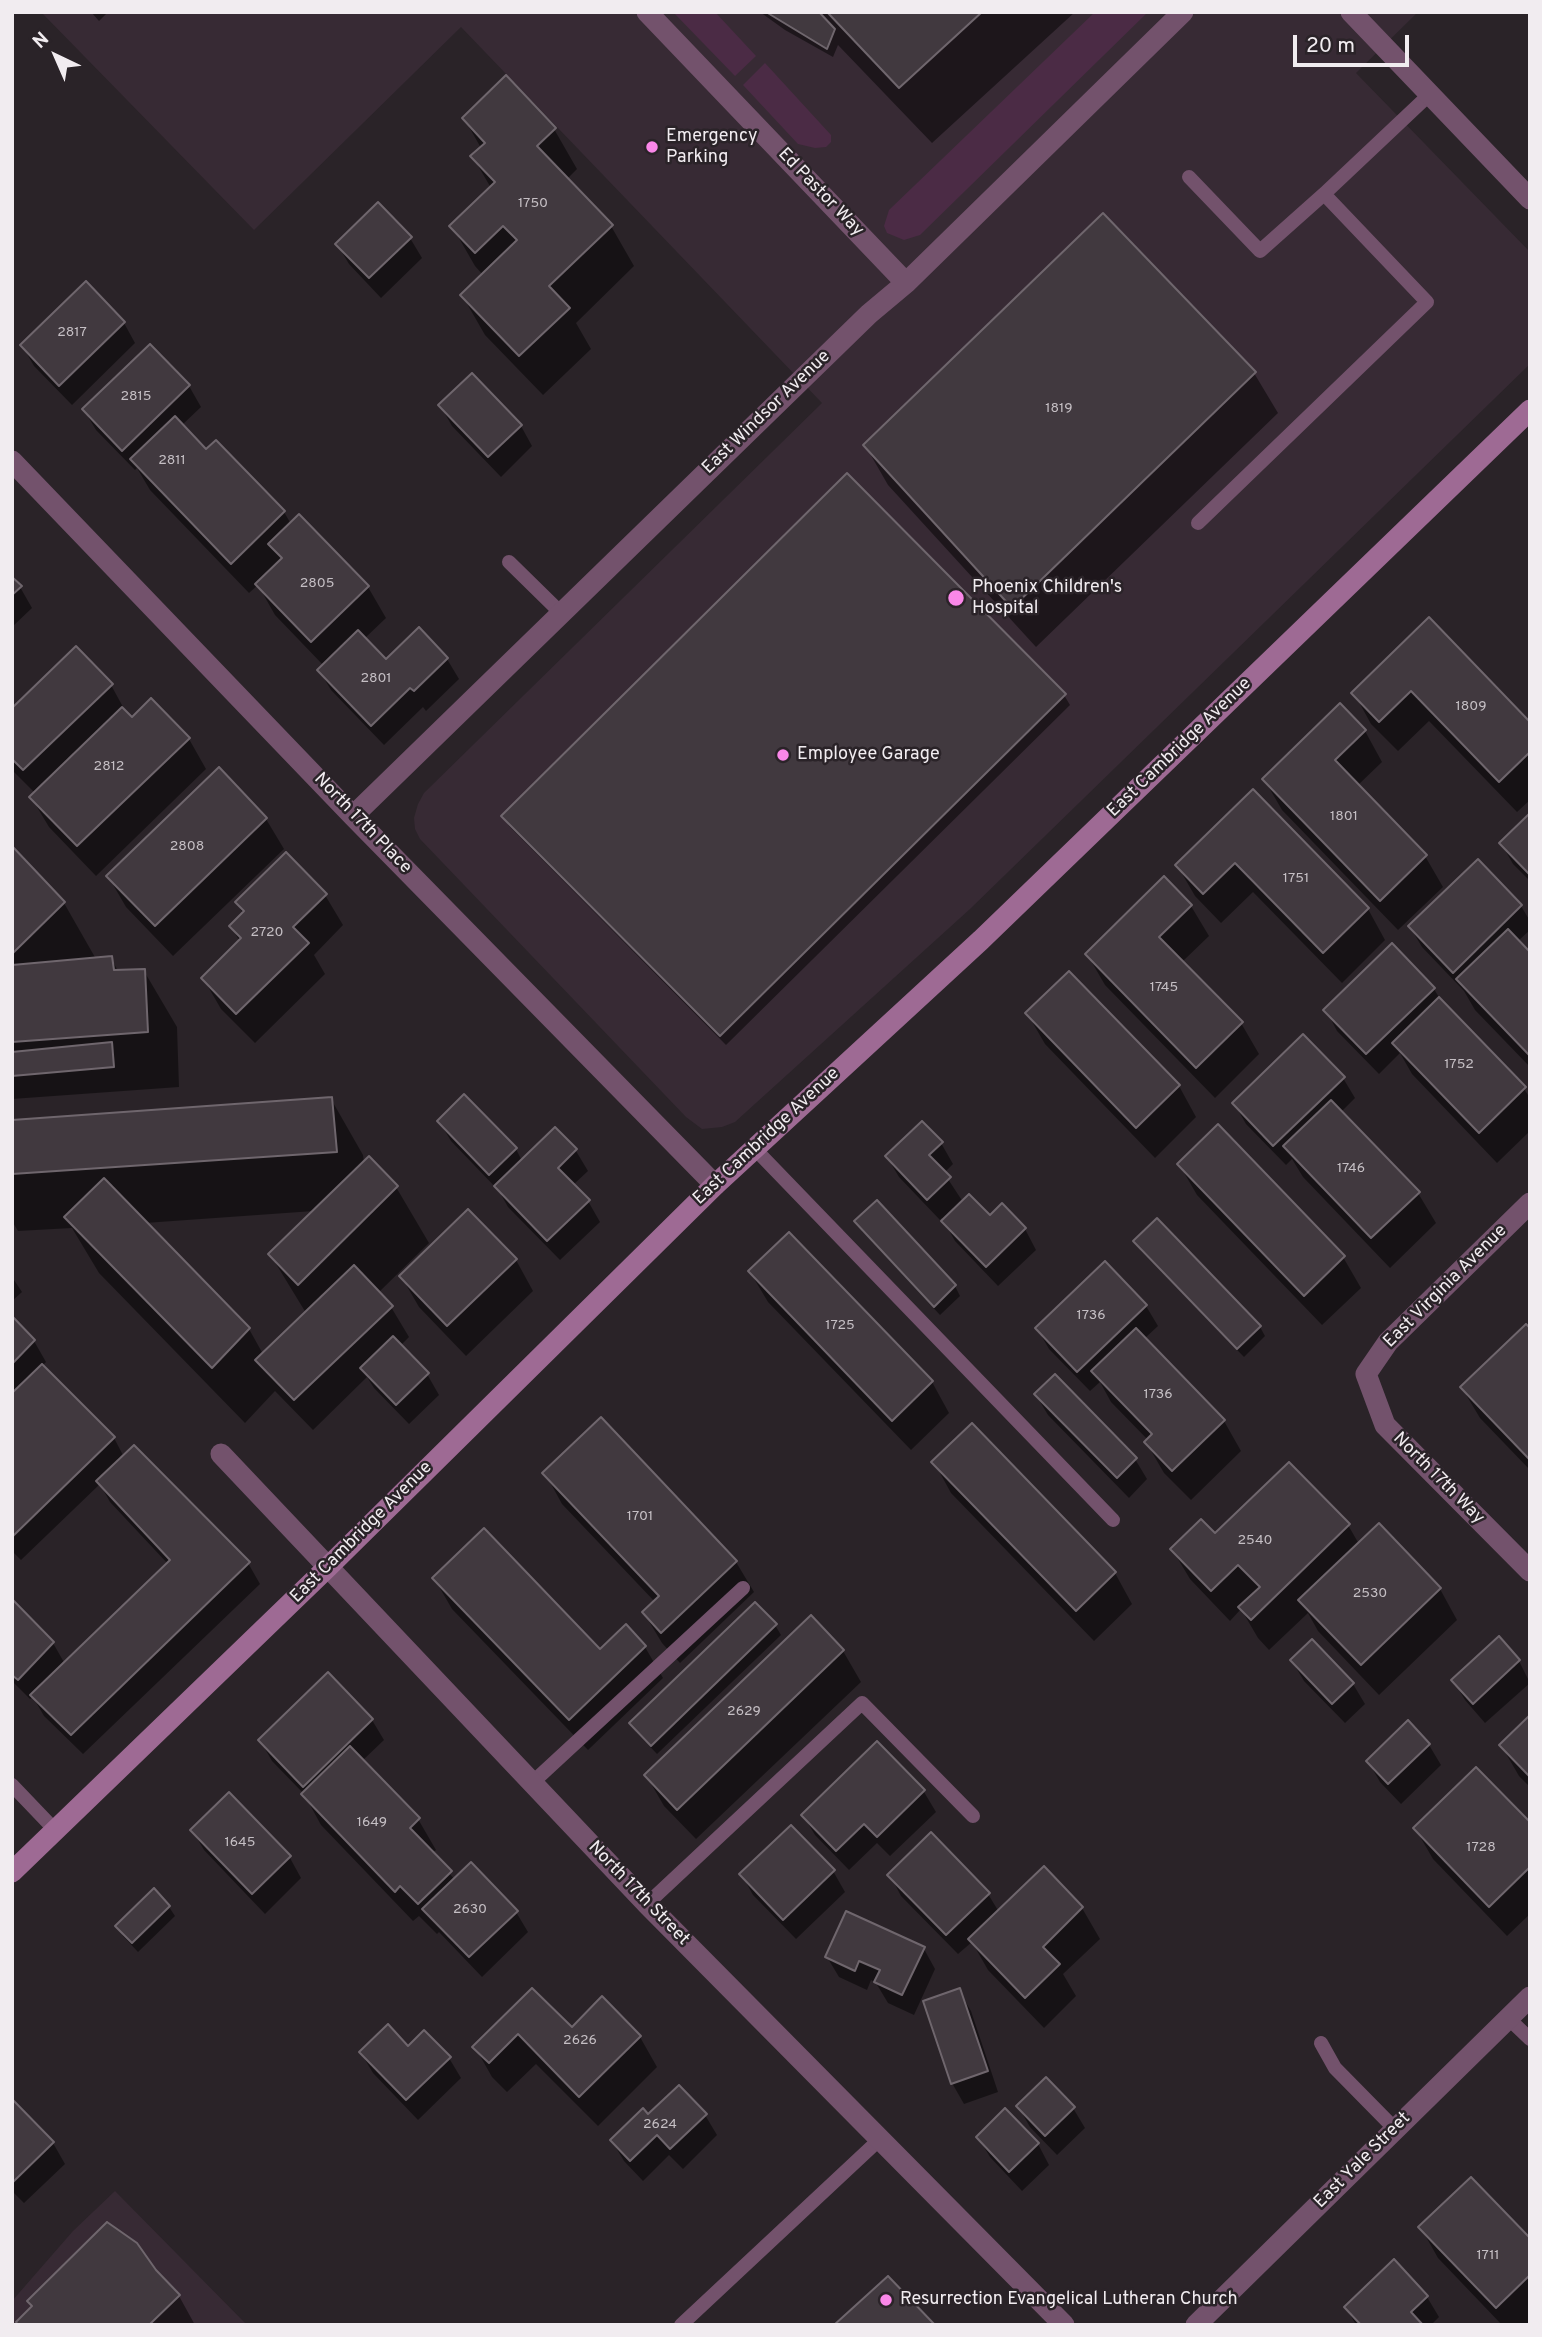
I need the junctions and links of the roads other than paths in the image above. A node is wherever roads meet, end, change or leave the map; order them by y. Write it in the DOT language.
graph roads {
  1 [pos="647,12"];
  2 [pos="1183,12"];
  3 [pos="1351,12"];
  4 [pos="1430,94"];
  5 [pos="1189,177"];
  6 [pos="1324,194"];
  7 [pos="1530,199"];
  8 [pos="906,283"];
  9 [pos="1530,410"];
  10 [pos="12,461"];
  11 [pos="1198,523"];
  12 [pos="509,562"];
  13 [pos="561,613"];
  14 [pos="353,816"];
  15 [pos="754,1148"];
  16 [pos="715,1185"];
  17 [pos="1530,1203"];
  18 [pos="1366,1374"];
  19 [pos="221,1454"];
  20 [pos="1113,1520"];
  21 [pos="328,1567"];
  22 [pos="1530,1571"];
  23 [pos="743,1588"];
  24 [pos="532,1783"];
  25 [pos="12,1785"];
  26 [pos="973,1816"];
  27 [pos="55,1830"];
  28 [pos="12,1872"];
  29 [pos="647,1904"];
  30 [pos="1530,1997"];
  31 [pos="1508,2018"];
  32 [pos="1530,2039"];
  33 [pos="1321,2043"];
  34 [pos="1395,2129"];
  35 [pos="880,2139"];
  36 [pos="681,2325"];
  37 [pos="1064,2325"];
  38 [pos="1196,2325"];
  1 -- 8 [label="street, Ed Pastor Way"];
  2 -- 8 [label="street, East Windsor Avenue"];
  3 -- 4 [label="street"];
  4 -- 6 [label="lane"];
  4 -- 7 [label="street"];
  5 -- 6 [label="lane"];
  6 -- 11 [label="lane"];
  8 -- 13 [label="street, East Windsor Avenue"];
  9 -- 15 [label="street, East Cambridge Avenue"];
  10 -- 14 [label="street, North 17th Place"];
  12 -- 13 [label="lane"];
  13 -- 14 [label="street, East Windsor Avenue"];
  14 -- 16 [label="street, North 17th Place"];
  15 -- 16 [label="street, East Cambridge Avenue"];
  15 -- 20 [label="lane"];
  16 -- 21 [label="street, East Cambridge Avenue"];
  17 -- 18 [label="street, East Virginia Avenue"];
  18 -- 22 [label="street, North 17th Way"];
  19 -- 21 [label="street, North 17th Street"];
  21 -- 24 [label="street, North 17th Street"];
  21 -- 27 [label="street, East Cambridge Avenue"];
  23 -- 24 [label="lane"];
  24 -- 29 [label="street, North 17th Street"];
  25 -- 27 [label="lane"];
  26 -- 29 [label="lane"];
  27 -- 28 [label="street, East Cambridge Avenue"];
  29 -- 35 [label="street, North 17th Street"];
  30 -- 31 [label="street, East Yale Street"];
  31 -- 32 [label="lane"];
  31 -- 34 [label="street, East Yale Street"];
  33 -- 34 [label="lane"];
  34 -- 38 [label="street, East Yale Street"];
  35 -- 36 [label="lane"];
  35 -- 37 [label="street, North 17th Street"];
}
